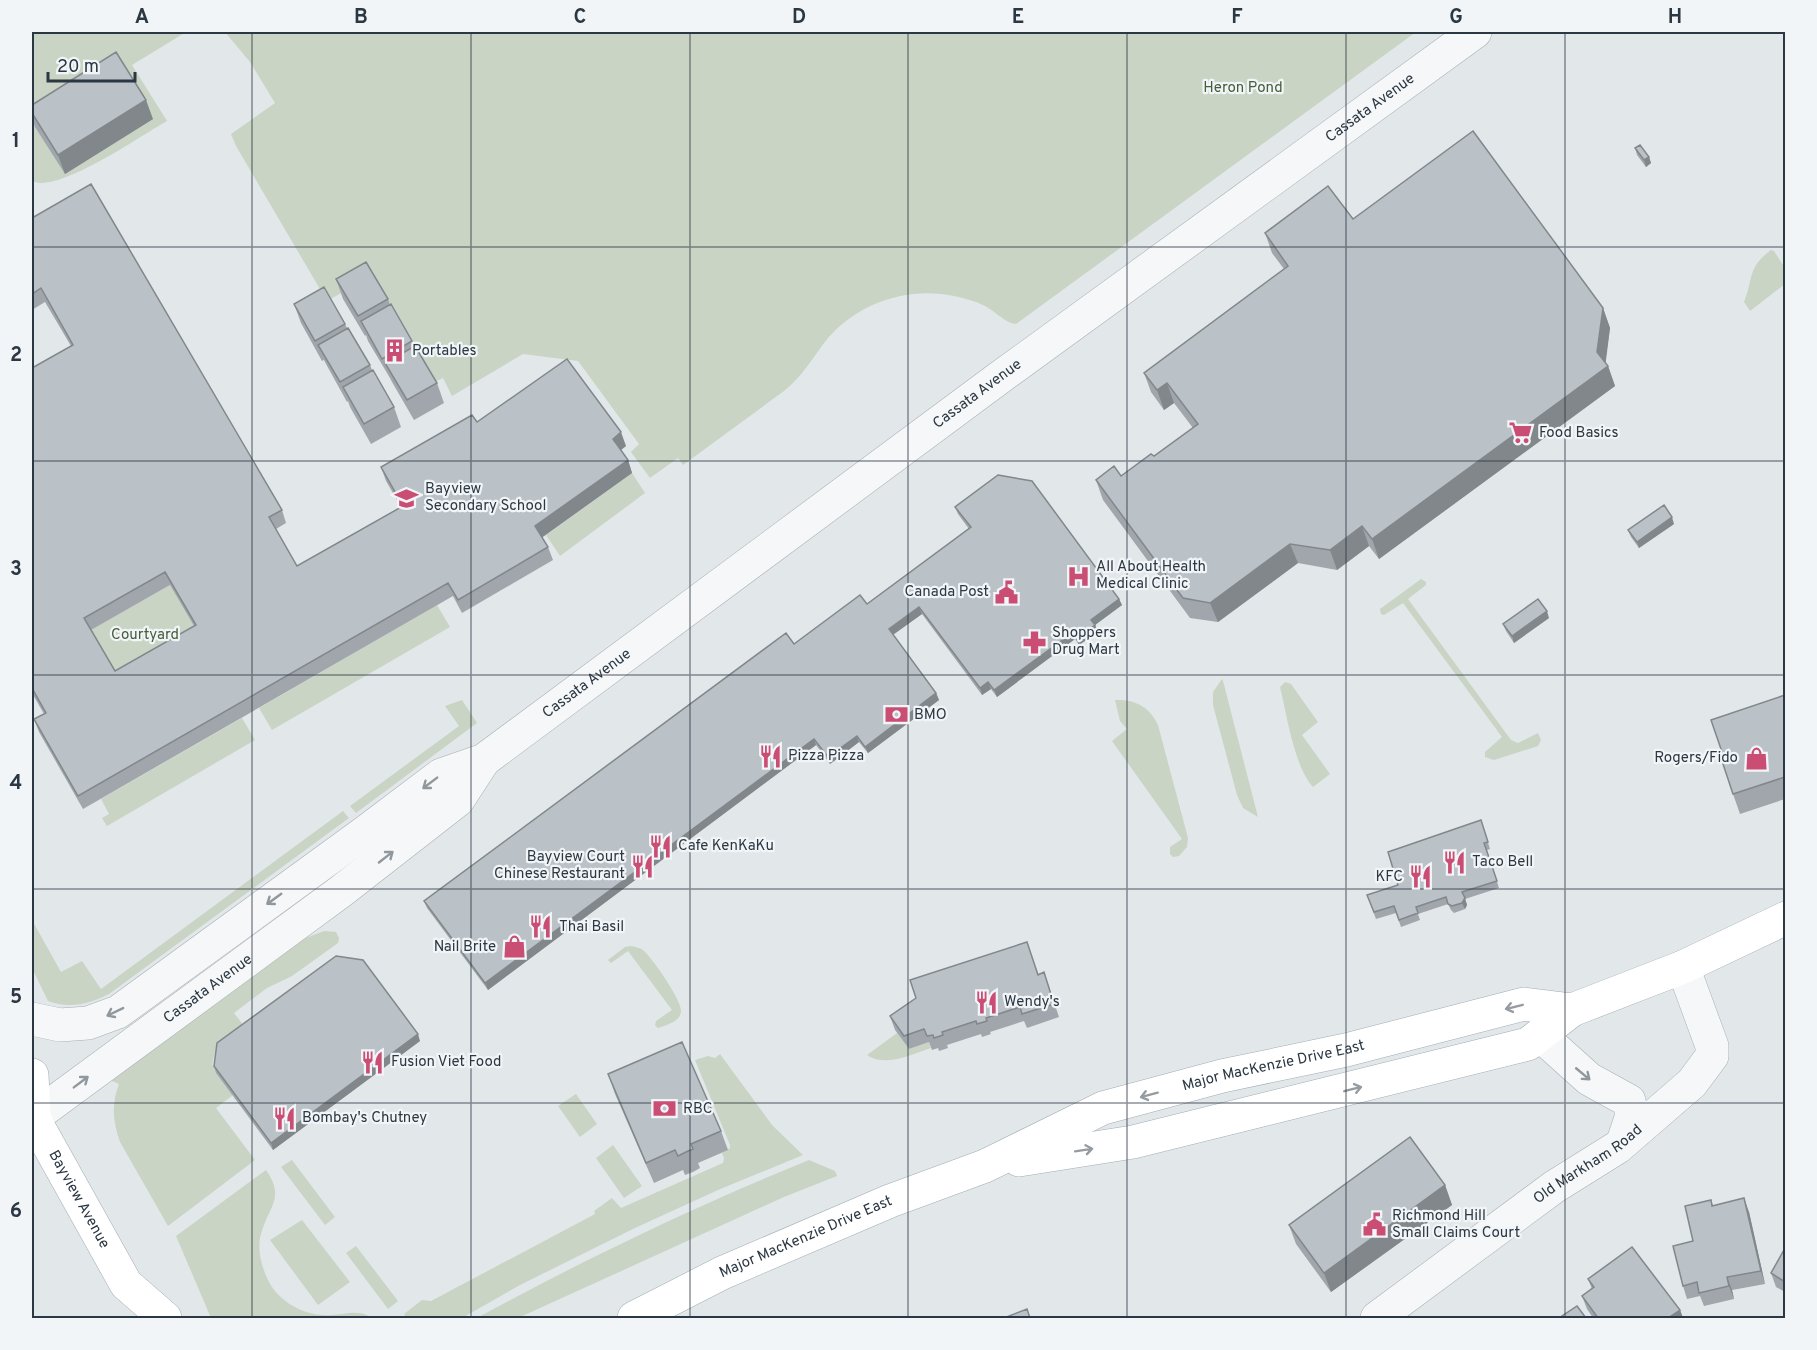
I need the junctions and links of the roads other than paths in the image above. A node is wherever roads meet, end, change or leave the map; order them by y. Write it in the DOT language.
graph roads {
  1 [pos="1475,32"];
  2 [pos="484,760"];
  3 [pos="1785,918"];
  4 [pos="1683,967"];
  5 [pos="1572,1010"];
  6 [pos="32,1019"];
  7 [pos="1540,1035"];
  8 [pos="32,1075"];
  9 [pos="32,1116"];
  10 [pos="1623,1142"];
  11 [pos="985,1166"];
  12 [pos="126,1284"];
  13 [pos="129,1318"];
  14 [pos="165,1318"];
  15 [pos="634,1318"];
  16 [pos="1377,1318"];
  1 -- 2 [label="street, Cassata Avenue"];
  2 -- 6 [label="street, Cassata Avenue, one-way"];
  9 -- 2 [label="street, Cassata Avenue, one-way"];
  3 -- 4 [label="main road, Major MacKenzie Drive East"];
  4 -- 5 [label="main road, Major MacKenzie Drive East"];
  4 -- 10 [label="street, Old Markham Road"];
  5 -- 7 [label="main road, Major MacKenzie Drive East"];
  5 -- 11 [label="main road, Major MacKenzie Drive East, one-way"];
  7 -- 10 [label="street, one-way"];
  11 -- 7 [label="main road, Major MacKenzie Drive East, one-way"];
  8 -- 9 [label="main road, Bayview Avenue"];
  9 -- 12 [label="main road, Bayview Avenue"];
  10 -- 16 [label="street, Old Markham Road"];
  11 -- 15 [label="main road, Major MacKenzie Drive East"];
  12 -- 13 [label="main road, Bayview Avenue"];
  12 -- 14 [label="main road, Bayview Avenue"];
}
